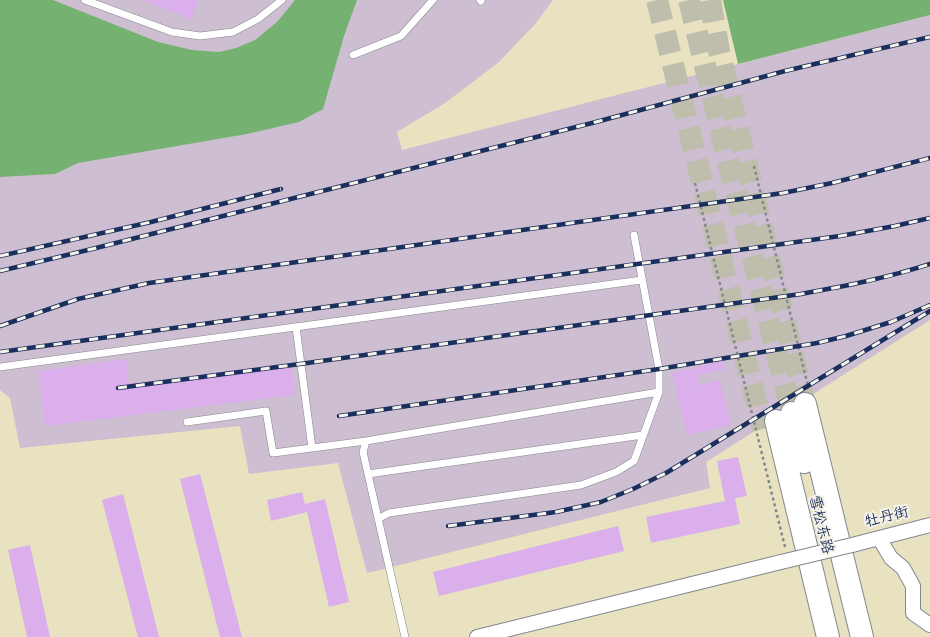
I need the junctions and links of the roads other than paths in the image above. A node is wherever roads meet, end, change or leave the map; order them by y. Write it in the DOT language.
graph roads {
  1 [pos="282,0"];
  2 [pos="433,0"];
  3 [pos="90,1"];
  4 [pos="354,55"];
  5 [pos="634,235"];
  6 [pos="642,280"];
  7 [pos="296,327"];
  8 [pos="0,367"];
  9 [pos="659,392"];
  10 [pos="784,417"];
  11 [pos="187,422"];
  12 [pos="643,435"];
  13 [pos="366,441"];
  14 [pos="312,448"];
  15 [pos="368,474"];
  16 [pos="378,519"];
  17 [pos="930,525"];
  18 [pos="879,538"];
  19 [pos="930,624"];
  20 [pos="405,637"];
  21 [pos="477,637"];
  22 [pos="815,637"];
  23 [pos="828,637"];
  24 [pos="849,637"];
  25 [pos="862,637"];
  1 -- 3 [label="lane"];
  2 -- 4 [label="lane"];
  5 -- 6 [label="lane"];
  6 -- 7 [label="lane"];
  6 -- 9 [label="lane"];
  7 -- 8 [label="lane"];
  7 -- 14 [label="lane"];
  9 -- 12 [label="lane"];
  9 -- 13 [label="lane"];
  10 -- 22 [label="main road"];
  10 -- 23 [label="main road, 雪松东路"];
  10 -- 24 [label="main road, 雪松东路"];
  10 -- 25 [label="main road"];
  11 -- 14 [label="lane"];
  12 -- 15 [label="lane"];
  12 -- 16 [label="lane"];
  13 -- 14 [label="lane"];
  13 -- 15 [label="lane"];
  15 -- 16 [label="lane"];
  16 -- 20 [label="lane"];
  17 -- 18 [label="street, 牡丹街"];
  18 -- 19 [label="street"];
  18 -- 21 [label="street, 牡丹街, bridge"];
}
